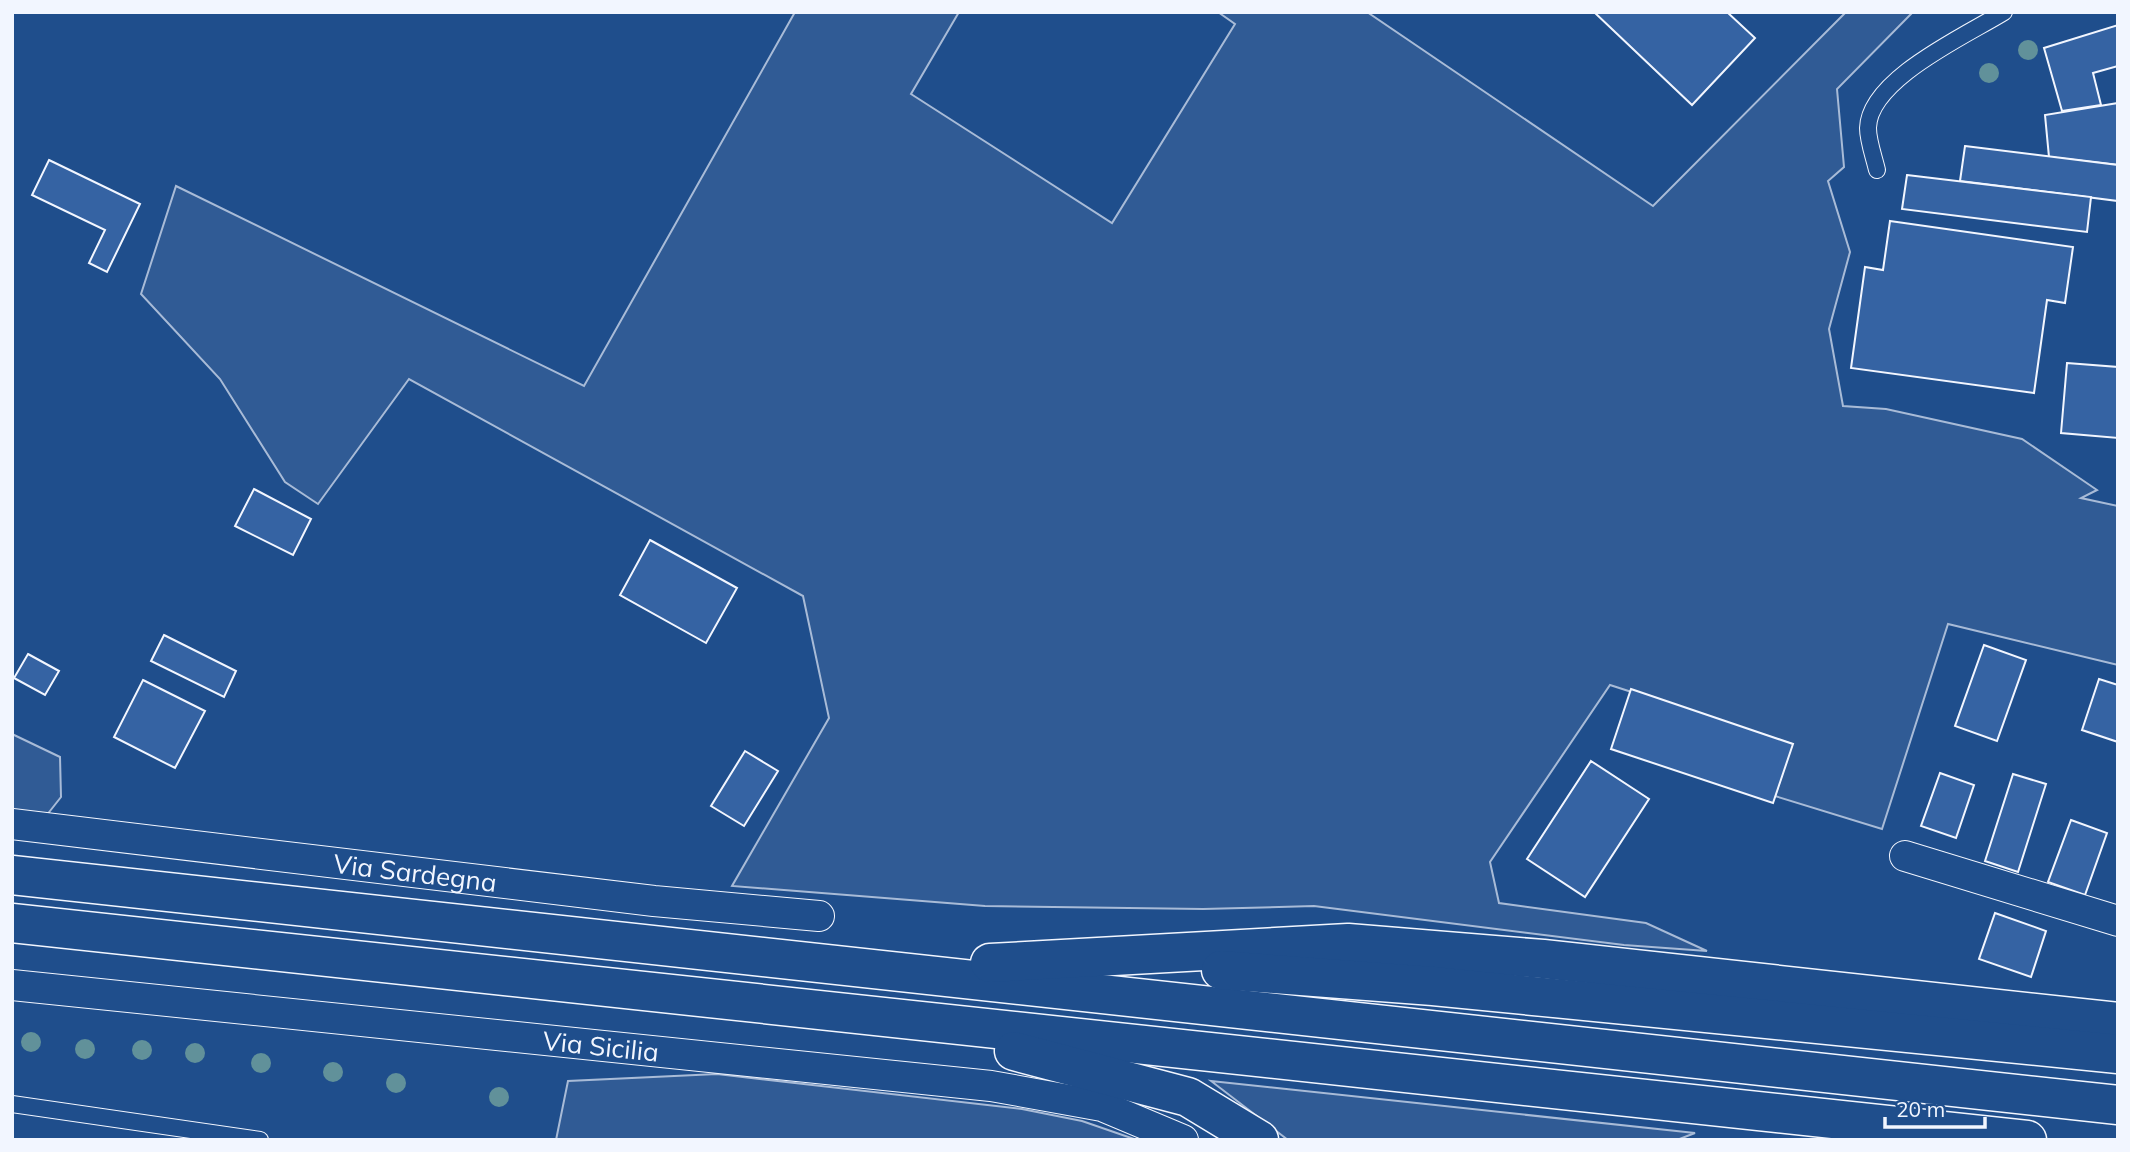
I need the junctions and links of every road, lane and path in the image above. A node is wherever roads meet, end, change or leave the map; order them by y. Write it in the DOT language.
graph roads {
  1 [pos="2004,12"];
  2 [pos="1877,170"];
  3 [pos="12,824"];
  4 [pos="1905,856"];
  5 [pos="12,875"];
  6 [pos="819,916"];
  7 [pos="2118,921"];
  8 [pos="12,923"];
  9 [pos="1058,958"];
  10 [pos="883,969"];
  11 [pos="12,985"];
  12 [pos="876,1017"];
  13 [pos="2118,1022"];
  14 [pos="2118,1054"];
  15 [pos="12,1104"];
  16 [pos="2118,1105"];
  17 [pos="1844,1120"];
  18 [pos="260,1140"];
  19 [pos="1183,1140"];
  20 [pos="1259,1140"];
  21 [pos="1769,1140"];
  22 [pos="2027,1140"];
  1 -- 2 [label="lane"];
  3 -- 6 [label="street, Via Sardegna"];
  4 -- 7 [label="street"];
  5 -- 10 [label="highway"];
  8 -- 12 [label="highway"];
  9 -- 10 [label="highway"];
  9 -- 13 [label="highway"];
  9 -- 14 [label="highway"];
  10 -- 16 [label="highway"];
  11 -- 19 [label="street, Via Sicilia"];
  12 -- 17 [label="highway"];
  12 -- 20 [label="highway"];
  15 -- 18 [label="lane"];
  17 -- 21 [label="highway"];
  17 -- 22 [label="highway"];
}
